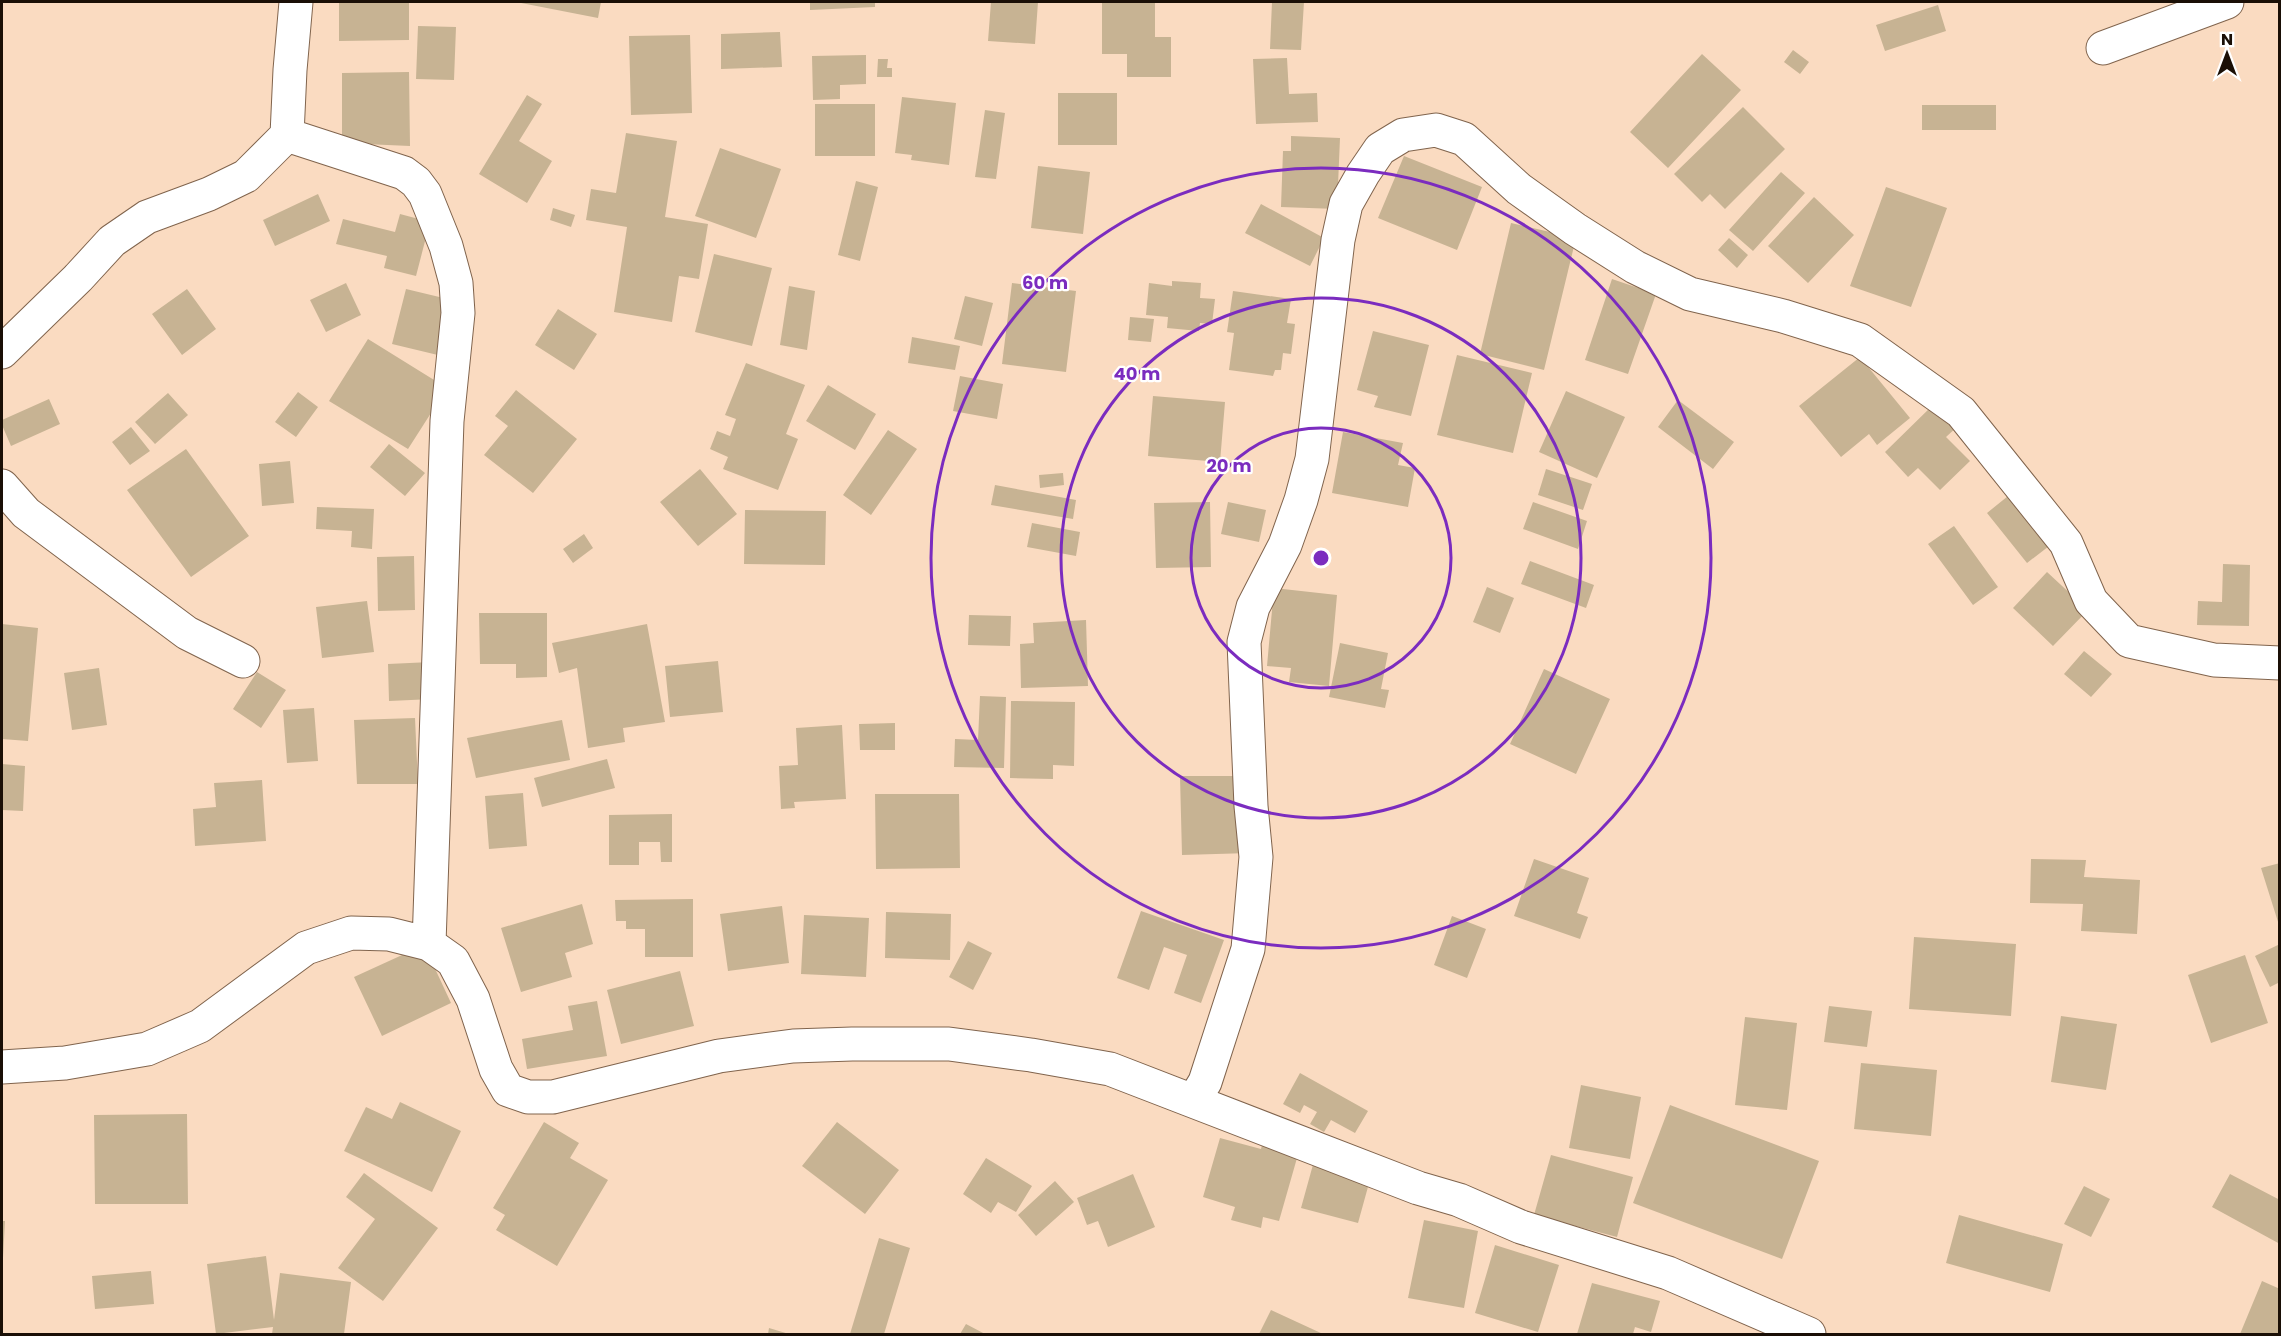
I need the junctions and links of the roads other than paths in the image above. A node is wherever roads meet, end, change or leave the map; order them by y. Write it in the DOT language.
graph roads {
  1 [pos="296,2"];
  2 [pos="2227,2"];
  3 [pos="2103,48"];
  4 [pos="287,135"];
  5 [pos="2,352"];
  6 [pos="2,486"];
  7 [pos="243,661"];
  8 [pos="2280,663"];
  9 [pos="429,944"];
  10 [pos="2,1066"];
  11 [pos="1194,1100"];
  12 [pos="1809,1335"];
  1 -- 4 [label="street"];
  2 -- 3 [label="street"];
  4 -- 5 [label="street"];
  4 -- 9 [label="street"];
  6 -- 7 [label="street"];
  8 -- 11 [label="street"];
  9 -- 10 [label="street"];
  9 -- 11 [label="street"];
  11 -- 12 [label="street"];
}
